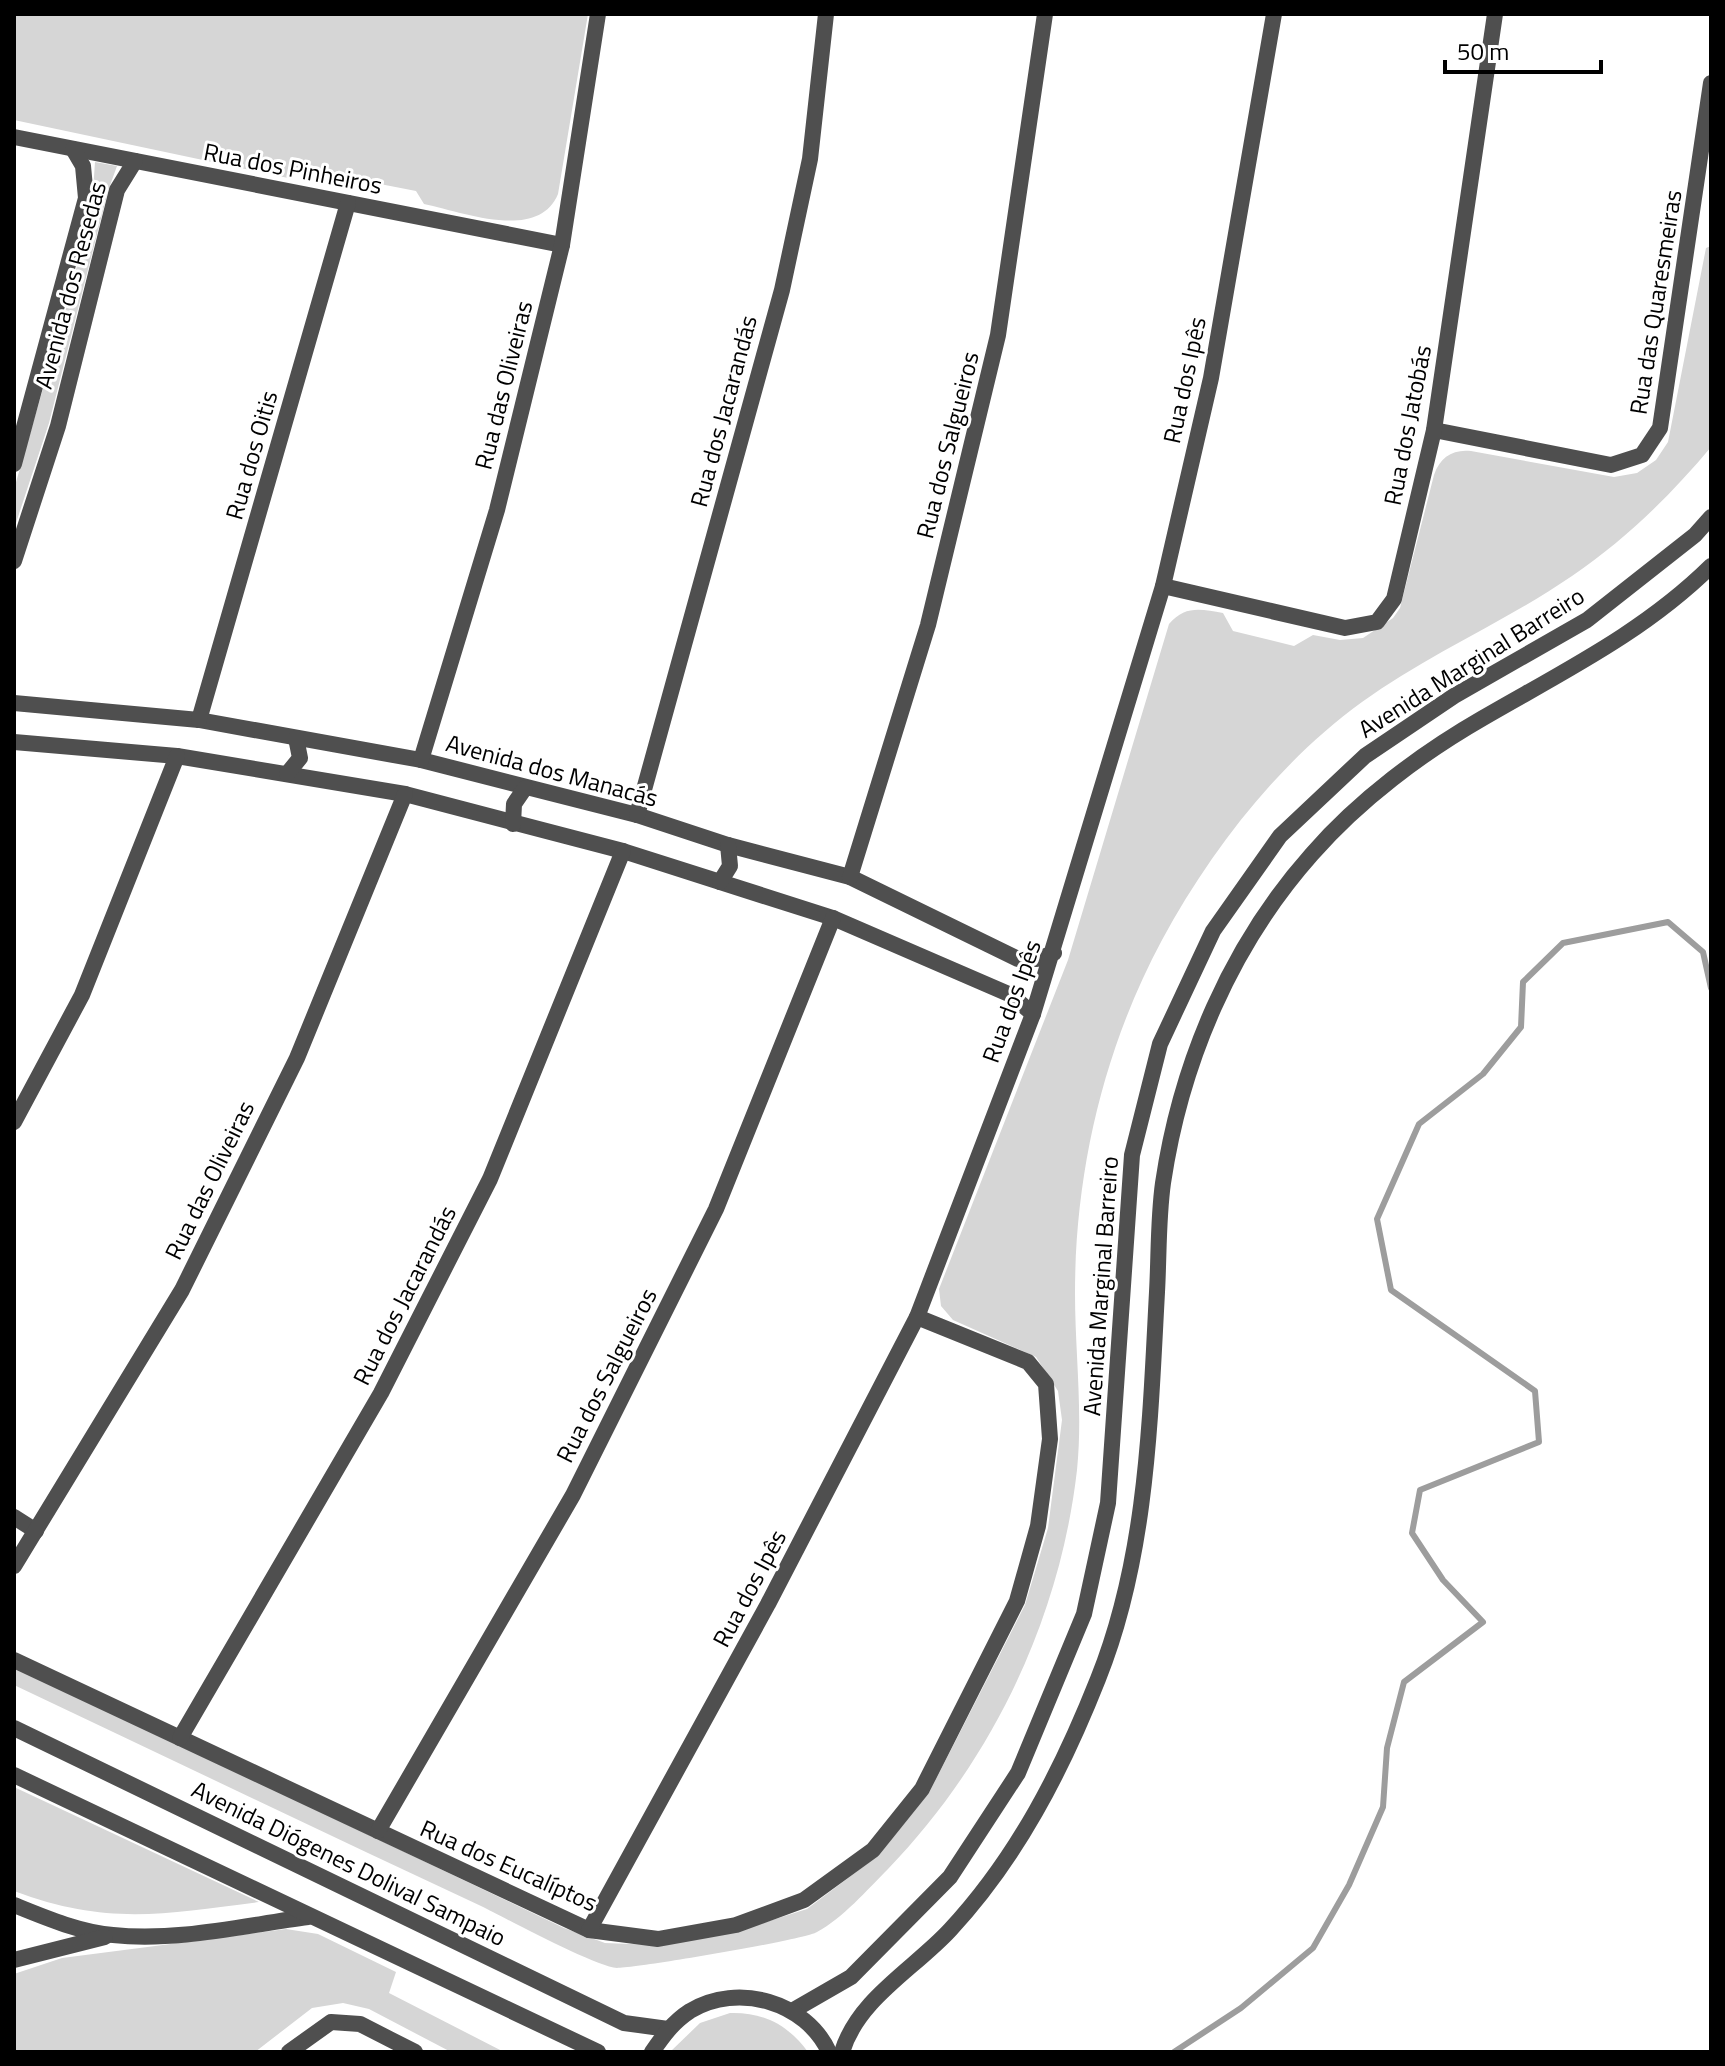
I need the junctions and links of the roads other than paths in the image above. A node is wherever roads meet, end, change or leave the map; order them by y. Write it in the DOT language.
graph roads {
  1 [pos="598,14"];
  2 [pos="826,14"];
  3 [pos="1045,14"];
  4 [pos="1274,14"];
  5 [pos="1495,14"];
  6 [pos="1711,83"];
  7 [pos="14,137"];
  8 [pos="73,149"];
  9 [pos="135,161"];
  10 [pos="348,203"];
  11 [pos="562,245"];
  12 [pos="1434,430"];
  13 [pos="14,464"];
  14 [pos="1711,517"];
  15 [pos="14,561"];
  16 [pos="1711,566"];
  17 [pos="1163,586"];
  18 [pos="14,703"];
  19 [pos="199,720"];
  20 [pos="296,738"];
  21 [pos="14,742"];
  22 [pos="177,756"];
  23 [pos="421,760"];
  24 [pos="287,774"];
  25 [pos="525,788"];
  26 [pos="405,794"];
  27 [pos="637,815"];
  28 [pos="513,824"];
  29 [pos="728,845"];
  30 [pos="623,851"];
  31 [pos="850,877"];
  32 [pos="720,882"];
  33 [pos="833,918"];
  34 [pos="1054,953"];
  35 [pos="1033,1014"];
  36 [pos="14,1122"];
  37 [pos="917,1317"];
  38 [pos="14,1517"];
  39 [pos="36,1531"];
  40 [pos="14,1566"];
  41 [pos="14,1660"];
  42 [pos="14,1728"];
  43 [pos="180,1738"];
  44 [pos="14,1775"];
  45 [pos="378,1831"];
  46 [pos="14,1905"];
  47 [pos="308,1917"];
  48 [pos="589,1930"];
  49 [pos="113,1935"];
  50 [pos="14,1960"];
  51 [pos="792,2011"];
  52 [pos="668,2029"];
  53 [pos="289,2052"];
  54 [pos="415,2052"];
  55 [pos="598,2052"];
  56 [pos="652,2052"];
  57 [pos="829,2052"];
  58 [pos="842,2052"];
  1 -- 11 [label="street, Rua das Oliveiras"];
  2 -- 27 [label="street, Rua dos Jacarandás"];
  3 -- 31 [label="street, Rua dos Salgueiros"];
  4 -- 17 [label="street, Rua dos Ipês"];
  5 -- 12 [label="street, Rua dos Jatobás"];
  6 -- 12 [label="street, Rua das Quaresmeiras"];
  7 -- 8 [label="street, Rua dos Pinheiros"];
  8 -- 9 [label="street, Rua dos Pinheiros"];
  8 -- 13 [label="street, Avenida dos Resedas"];
  9 -- 10 [label="street, Rua dos Pinheiros"];
  9 -- 15 [label="street, Avenida dos Resedas"];
  10 -- 11 [label="street, Rua dos Pinheiros"];
  10 -- 19 [label="street, Rua dos Oitis"];
  11 -- 23 [label="street, Rua das Oliveiras"];
  12 -- 17 [label="street, Rua dos Jatobás"];
  14 -- 51 [label="street, Avenida Marginal Barreiro"];
  16 -- 58 [label="street"];
  17 -- 34 [label="street, Rua dos Ipês"];
  18 -- 19 [label="street, Avenida dos Manacás"];
  19 -- 20 [label="street, Avenida dos Manacás"];
  20 -- 23 [label="street, Avenida dos Manacás"];
  20 -- 24 [label="street"];
  21 -- 22 [label="street"];
  22 -- 24 [label="street"];
  22 -- 36 [label="street"];
  23 -- 25 [label="street, Avenida dos Manacás"];
  24 -- 26 [label="street"];
  25 -- 27 [label="street, Avenida dos Manacás"];
  25 -- 28 [label="street"];
  26 -- 28 [label="street"];
  26 -- 39 [label="street, Rua das Oliveiras"];
  27 -- 29 [label="street, Avenida dos Manacás"];
  28 -- 30 [label="street"];
  29 -- 31 [label="street, Avenida dos Manacás"];
  29 -- 32 [label="street"];
  30 -- 32 [label="street"];
  30 -- 43 [label="street, Rua dos Jacarandás"];
  31 -- 34 [label="street, Avenida dos Manacás"];
  32 -- 33 [label="street"];
  33 -- 35 [label="street"];
  33 -- 45 [label="street, Rua dos Salgueiros"];
  34 -- 35 [label="street, Rua dos Ipês"];
  35 -- 37 [label="street, Rua dos Ipês"];
  37 -- 48 [label="street, Rua dos Ipês"];
  37 -- 48 [label="street, Rua dos Eucalíptos"];
  38 -- 39 [label="street"];
  39 -- 40 [label="street, Rua das Oliveiras"];
  41 -- 43 [label="street, Rua dos Eucalíptos"];
  42 -- 52 [label="street, Avenida Diógenes Dolival Sampaio"];
  43 -- 45 [label="street, Rua dos Eucalíptos"];
  44 -- 47 [label="street"];
  45 -- 48 [label="street, Rua dos Eucalíptos"];
  46 -- 49 [label="street"];
  47 -- 49 [label="street"];
  47 -- 55 [label="street"];
  49 -- 50 [label="street"];
  51 -- 52 [label="street"];
  51 -- 57 [label="street"];
  52 -- 56 [label="street"];
  53 -- 54 [label="street"];
}
